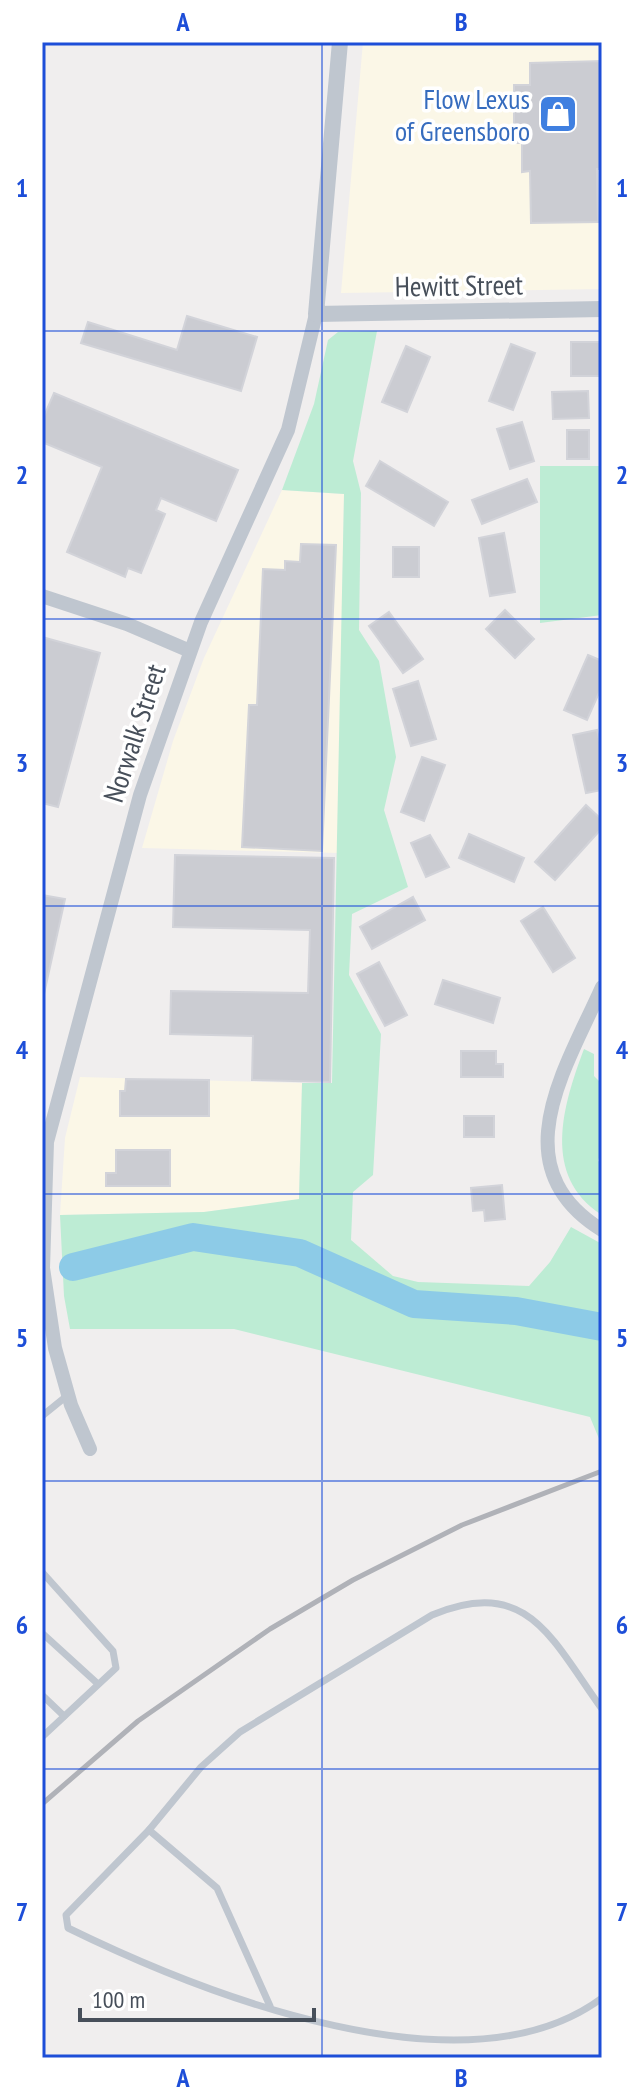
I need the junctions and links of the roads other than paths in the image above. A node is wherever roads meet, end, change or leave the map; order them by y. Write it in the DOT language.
graph roads {
  1 [pos="340,42"];
  2 [pos="602,309"];
  3 [pos="316,314"];
  4 [pos="42,596"];
  5 [pos="190,651"];
  6 [pos="602,987"];
  7 [pos="44,1142"];
  8 [pos="602,1230"];
  9 [pos="68,1395"];
  10 [pos="42,1416"];
  11 [pos="90,1449"];
  12 [pos="42,1572"];
  13 [pos="42,1633"];
  14 [pos="98,1684"];
  15 [pos="42,1695"];
  16 [pos="602,1709"];
  17 [pos="64,1716"];
  18 [pos="42,1737"];
  19 [pos="149,1830"];
  20 [pos="602,1998"];
  21 [pos="270,2006"];
  1 -- 3 [label="street, Norwalk Street"];
  2 -- 3 [label="street, Hewitt Street"];
  3 -- 5 [label="street, Norwalk Street"];
  4 -- 5 [label="street"];
  5 -- 7 [label="street, Norwalk Street"];
  6 -- 8 [label="street"];
  7 -- 9 [label="street, Norwalk Street"];
  9 -- 10 [label="lane"];
  9 -- 11 [label="street, Norwalk Street"];
  12 -- 14 [label="lane"];
  13 -- 14 [label="lane"];
  14 -- 17 [label="lane"];
  15 -- 17 [label="lane"];
  16 -- 19 [label="lane"];
  17 -- 18 [label="lane"];
  19 -- 21 [label="lane"];
  19 -- 21 [label="lane"];
  20 -- 21 [label="lane"];
}
